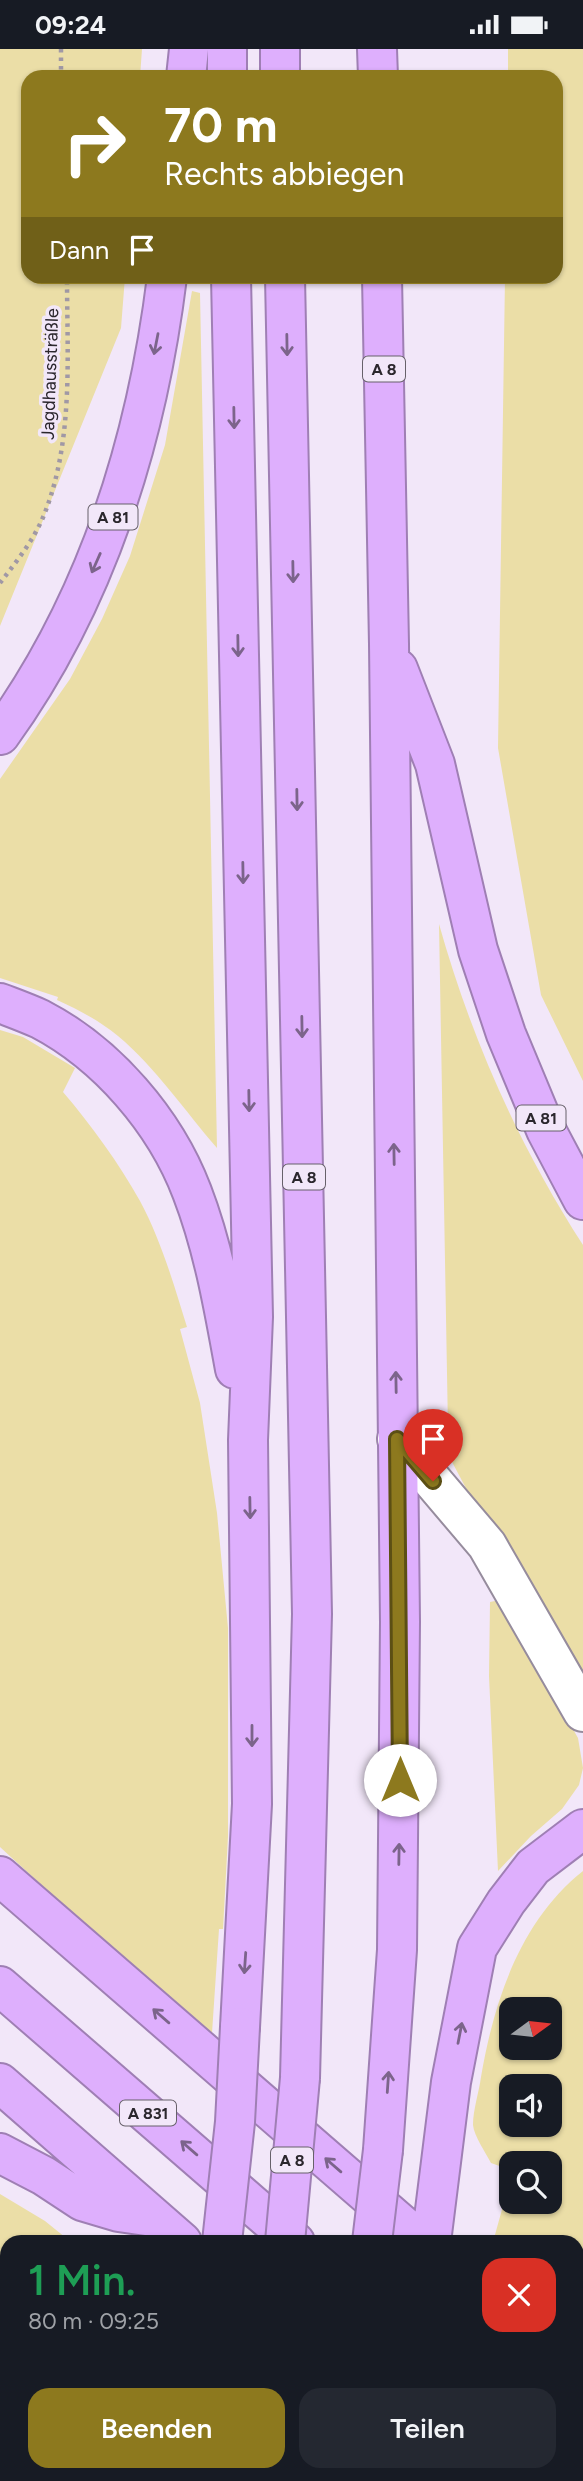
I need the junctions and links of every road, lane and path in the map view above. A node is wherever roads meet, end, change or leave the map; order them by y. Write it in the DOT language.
graph roads {
  1 [pos="61,49"];
  2 [pos="189,49"];
  3 [pos="227,49"];
  4 [pos="280,49"];
  5 [pos="377,49"];
  6 [pos="61,70"];
  7 [pos="187,70"];
  8 [pos="227,70"];
  9 [pos="280,70"];
  10 [pos="377,70"];
  11 [pos="67,284"];
  12 [pos="166,284"];
  13 [pos="231,284"];
  14 [pos="285,284"];
  15 [pos="382,284"];
  16 [pos="0,583"];
  17 [pos="389,644"];
  18 [pos="0,735"];
  19 [pos="0,1003"];
  20 [pos="583,1199"];
  21 [pos="397,1439"];
  22 [pos="248,1440"];
  23 [pos="583,1712"];
  24 [pos="583,1829"];
  25 [pos="0,1876"];
  26 [pos="0,1986"];
  27 [pos="0,2083"];
  28 [pos="0,2153"];
  29 [pos="168,2230"];
  30 [pos="223,2235"];
  31 [pos="286,2235"];
  32 [pos="287,2235"];
  33 [pos="373,2235"];
  34 [pos="414,2235"];
  35 [pos="432,2235"];
  1 -- 6 [label="path"];
  2 -- 7 [label="highway"];
  3 -- 8 [label="highway"];
  4 -- 9 [label="highway"];
  5 -- 10 [label="highway"];
  11 -- 16 [label="path, Jagdhaussträßle"];
  12 -- 18 [label="highway, A 81, one-way"];
  13 -- 22 [label="highway, one-way"];
  14 -- 31 [label="highway, A 8, one-way, bridge"];
  15 -- 17 [label="highway, A 8"];
  17 -- 20 [label="highway, A 81"];
  21 -- 17 [label="highway, A 8, one-way"];
  19 -- 22 [label="highway"];
  21 -- 23 [label="lane"];
  33 -- 21 [label="highway, A 8, one-way, bridge"];
  22 -- 30 [label="highway, one-way, bridge"];
  35 -- 24 [label="highway, one-way"];
  34 -- 25 [label="highway, one-way"];
  32 -- 26 [label="highway, A 831, one-way"];
  27 -- 29 [label="highway"];
  28 -- 29 [label="highway"];
}
